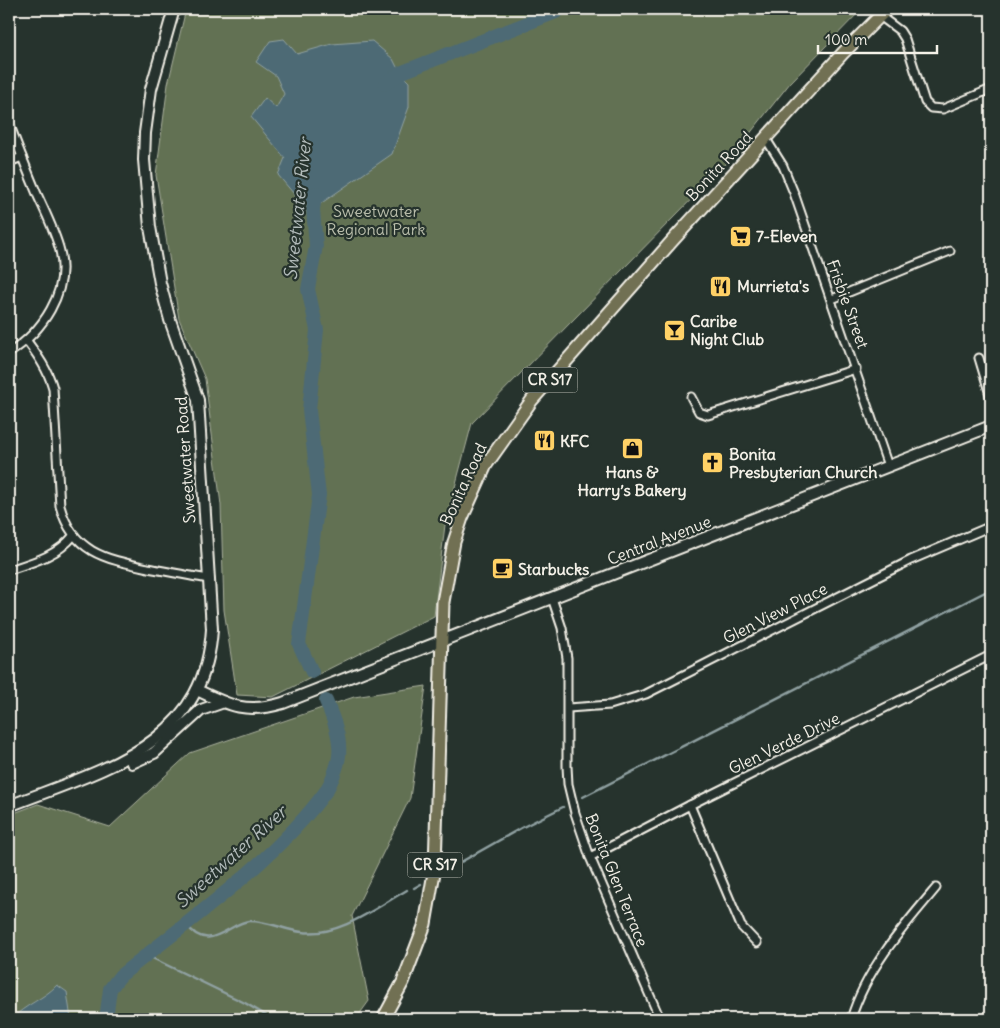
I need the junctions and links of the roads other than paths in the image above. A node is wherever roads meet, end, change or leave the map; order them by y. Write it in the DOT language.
graph roads {
  1 [pos="174,9"];
  2 [pos="883,12"];
  3 [pos="991,89"];
  4 [pos="9,123"];
  5 [pos="766,139"];
  6 [pos="22,157"];
  7 [pos="9,162"];
  8 [pos="950,251"];
  9 [pos="832,299"];
  10 [pos="27,341"];
  11 [pos="9,352"];
  12 [pos="979,358"];
  13 [pos="856,369"];
  14 [pos="691,397"];
  15 [pos="991,398"];
  16 [pos="991,426"];
  17 [pos="888,466"];
  18 [pos="991,526"];
  19 [pos="74,535"];
  20 [pos="9,570"];
  21 [pos="209,579"];
  22 [pos="552,598"];
  23 [pos="443,639"];
  24 [pos="991,655"];
  25 [pos="198,690"];
  26 [pos="224,702"];
  27 [pos="568,708"];
  28 [pos="110,766"];
  29 [pos="690,805"];
  30 [pos="9,806"];
  31 [pos="590,857"];
  32 [pos="936,888"];
  33 [pos="757,943"];
  34 [pos="383,1019"];
  35 [pos="660,1019"];
  36 [pos="852,1019"];
  1 -- 21 [label="main road, Sweetwater Road"];
  2 -- 3 [label="street"];
  2 -- 5 [label="main road, Bonita Road / CR S17"];
  4 -- 6 [label="street"];
  5 -- 9 [label="street, Frisbie Street"];
  5 -- 23 [label="main road, Bonita Road / CR S17"];
  6 -- 7 [label="street"];
  6 -- 10 [label="street"];
  8 -- 9 [label="street"];
  9 -- 13 [label="street, Frisbie Street"];
  10 -- 11 [label="street"];
  10 -- 19 [label="street"];
  12 -- 15 [label="street"];
  13 -- 14 [label="street, Frisbie Street"];
  13 -- 17 [label="street, Frisbie Street"];
  16 -- 17 [label="main road, Central Avenue"];
  17 -- 22 [label="main road, Central Avenue"];
  18 -- 27 [label="street, Glen View Place"];
  19 -- 20 [label="street"];
  19 -- 21 [label="street"];
  21 -- 25 [label="main road, Sweetwater Road"];
  22 -- 23 [label="main road, Central Avenue"];
  22 -- 27 [label="street, Bonita Glen Terrace"];
  23 -- 26 [label="main road, Central Avenue"];
  23 -- 34 [label="main road, Bonita Road / CR S17"];
  24 -- 29 [label="street, Glen Verde Drive"];
  25 -- 26 [label="main road, Central Avenue"];
  25 -- 28 [label="main road, Sweetwater Road"];
  26 -- 28 [label="main road"];
  27 -- 31 [label="street, Bonita Glen Terrace"];
  28 -- 30 [label="main road, Sweetwater Road"];
  29 -- 31 [label="street, Glen Verde Drive"];
  29 -- 33 [label="street"];
  31 -- 35 [label="street, Bonita Glen Terrace"];
  32 -- 36 [label="street"];
}
